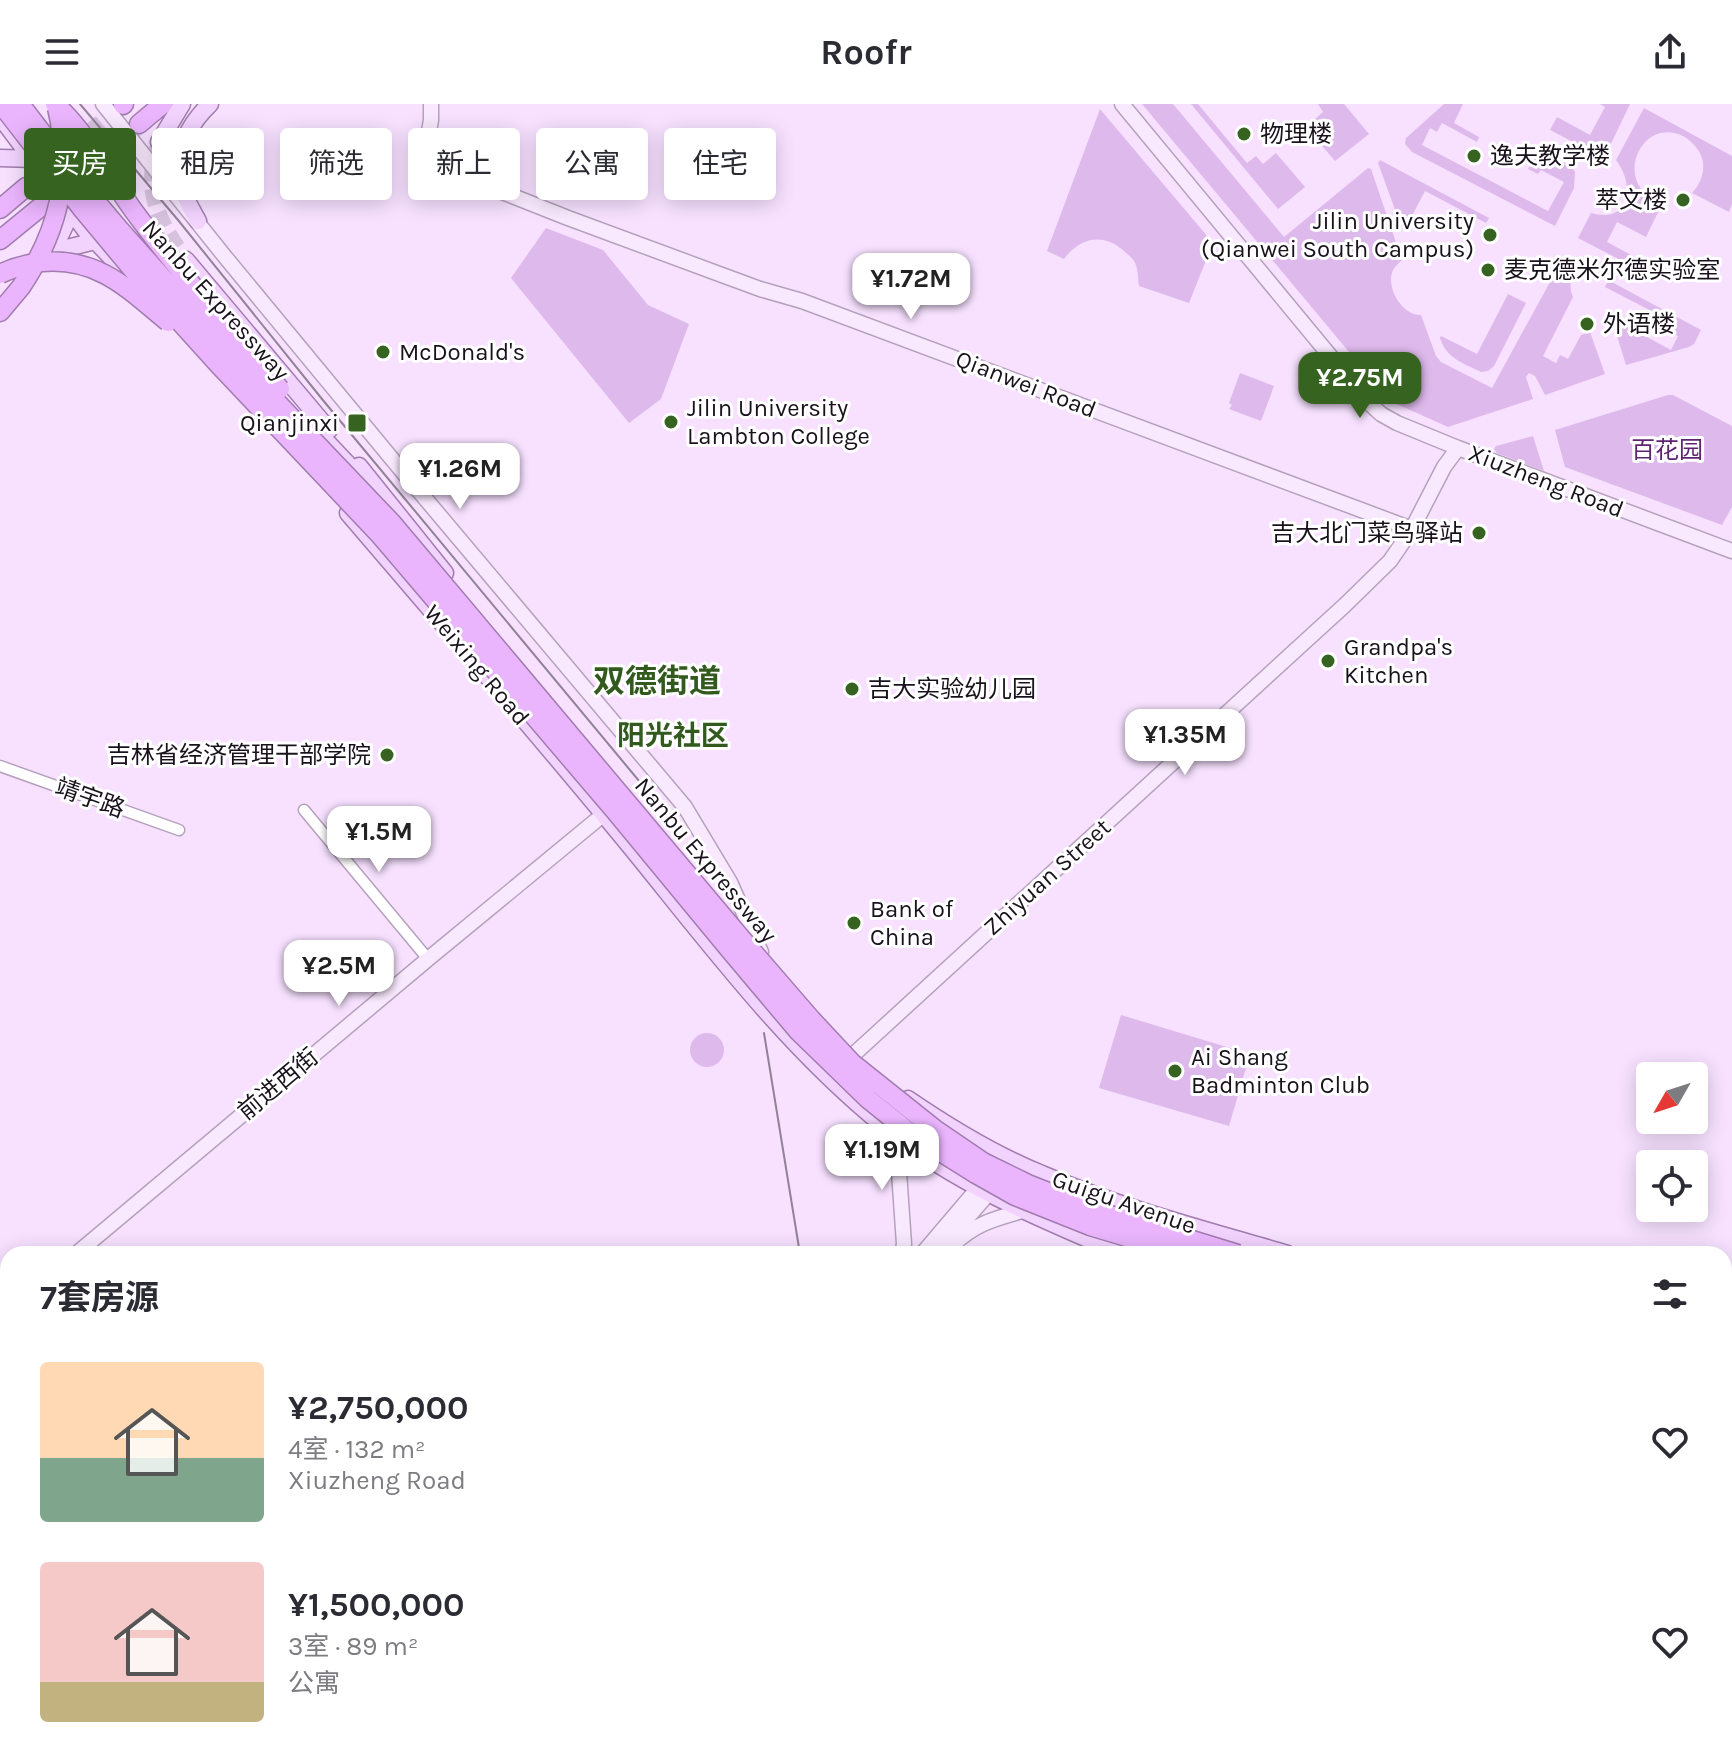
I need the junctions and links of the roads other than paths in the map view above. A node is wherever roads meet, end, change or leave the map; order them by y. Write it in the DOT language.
graph roads {
  1 [pos="1,104"];
  2 [pos="20,104"];
  3 [pos="28,104"];
  4 [pos="56,104"];
  5 [pos="103,104"];
  6 [pos="163,104"];
  7 [pos="182,104"];
  8 [pos="210,104"];
  9 [pos="431,104"];
  10 [pos="1122,104"];
  11 [pos="0,115"];
  12 [pos="139,124"];
  13 [pos="47,128"];
  14 [pos="167,128"];
  15 [pos="24,149"];
  16 [pos="0,158"];
  17 [pos="24,159"];
  18 [pos="24,189"];
  19 [pos="62,200"];
  20 [pos="74,200"];
  21 [pos="104,200"];
  22 [pos="43,205"];
  23 [pos="0,209"];
  24 [pos="71,212"];
  25 [pos="198,221"];
  26 [pos="0,240"];
  27 [pos="95,241"];
  28 [pos="186,260"];
  29 [pos="31,269"];
  30 [pos="0,274"];
  31 [pos="0,297"];
  32 [pos="0,312"];
  33 [pos="218,364"];
  34 [pos="1458,448"];
  35 [pos="392,523"];
  36 [pos="1412,529"];
  37 [pos="1732,551"];
  38 [pos="473,608"];
  39 [pos="0,766"];
  40 [pos="629,794"];
  41 [pos="304,810"];
  42 [pos="604,815"];
  43 [pos="179,830"];
  44 [pos="761,952"];
  45 [pos="428,959"];
  46 [pos="853,1055"];
  47 [pos="885,1128"];
  48 [pos="1007,1158"];
  49 [pos="984,1190"];
  50 [pos="1022,1211"];
  51 [pos="86,1246"];
  52 [pos="904,1246"];
  53 [pos="930,1246"];
  54 [pos="942,1246"];
  55 [pos="952,1246"];
  56 [pos="1104,1246"];
  57 [pos="1157,1246"];
  58 [pos="1212,1246"];
  59 [pos="1262,1246"];
  1 -- 33 [label="highway, Nanbu Expressway, bridge"];
  2 -- 35 [label="highway, Nanbu Expressway, bridge"];
  3 -- 13 [label="main road, Weixing Road"];
  4 -- 32 [label="highway, bridge"];
  4 -- 35 [label="highway, bridge"];
  5 -- 25 [label="street, Weixing Road"];
  6 -- 12 [label="highway"];
  7 -- 14 [label="main road"];
  8 -- 25 [label="main road"];
  9 -- 36 [label="street, Qianwei Road"];
  10 -- 34 [label="street, Xiuzheng Road"];
  11 -- 15 [label="main road, Weixing Road"];
  16 -- 17 [label="main road"];
  18 -- 23 [label="highway"];
  19 -- 24 [label="main road, Weixing Road"];
  20 -- 24 [label="main road"];
  21 -- 38 [label="main road, Weixing Road"];
  22 -- 26 [label="highway"];
  24 -- 27 [label="main road, Weixing Road"];
  24 -- 29 [label="main road"];
  25 -- 44 [label="street, Weixing Road"];
  27 -- 29 [label="main road"];
  27 -- 42 [label="main road, Weixing Road"];
  28 -- 38 [label="main road"];
  29 -- 31 [label="main road"];
  30 -- 33 [label="highway, bridge"];
  33 -- 57 [label="highway, Nanbu Expressway, bridge"];
  34 -- 36 [label="street, Zhiyuan Street"];
  34 -- 37 [label="street, Xiuzheng Road"];
  35 -- 58 [label="highway, Nanbu Expressway, bridge"];
  36 -- 46 [label="street, Zhiyuan Street"];
  38 -- 40 [label="main road, Weixing Road"];
  39 -- 43 [label="street, 靖宇路"];
  40 -- 42 [label="street, 前进西街"];
  40 -- 44 [label="main road, Weixing Road"];
  41 -- 45 [label="street"];
  42 -- 45 [label="street, 前进西街"];
  42 -- 47 [label="main road, Weixing Road"];
  44 -- 46 [label="main road, Weixing Road"];
  45 -- 51 [label="street, 前进西街"];
  46 -- 48 [label="main road, Weixing Road"];
  47 -- 49 [label="main road, Weixing Road"];
  47 -- 52 [label="street"];
  48 -- 49 [label="street"];
  48 -- 59 [label="main road, Guigu Avenue"];
  49 -- 50 [label="main road, Guigu Avenue"];
  49 -- 53 [label="street"];
  49 -- 54 [label="street"];
  50 -- 55 [label="street"];
  50 -- 56 [label="main road, Guigu Avenue"];
}
